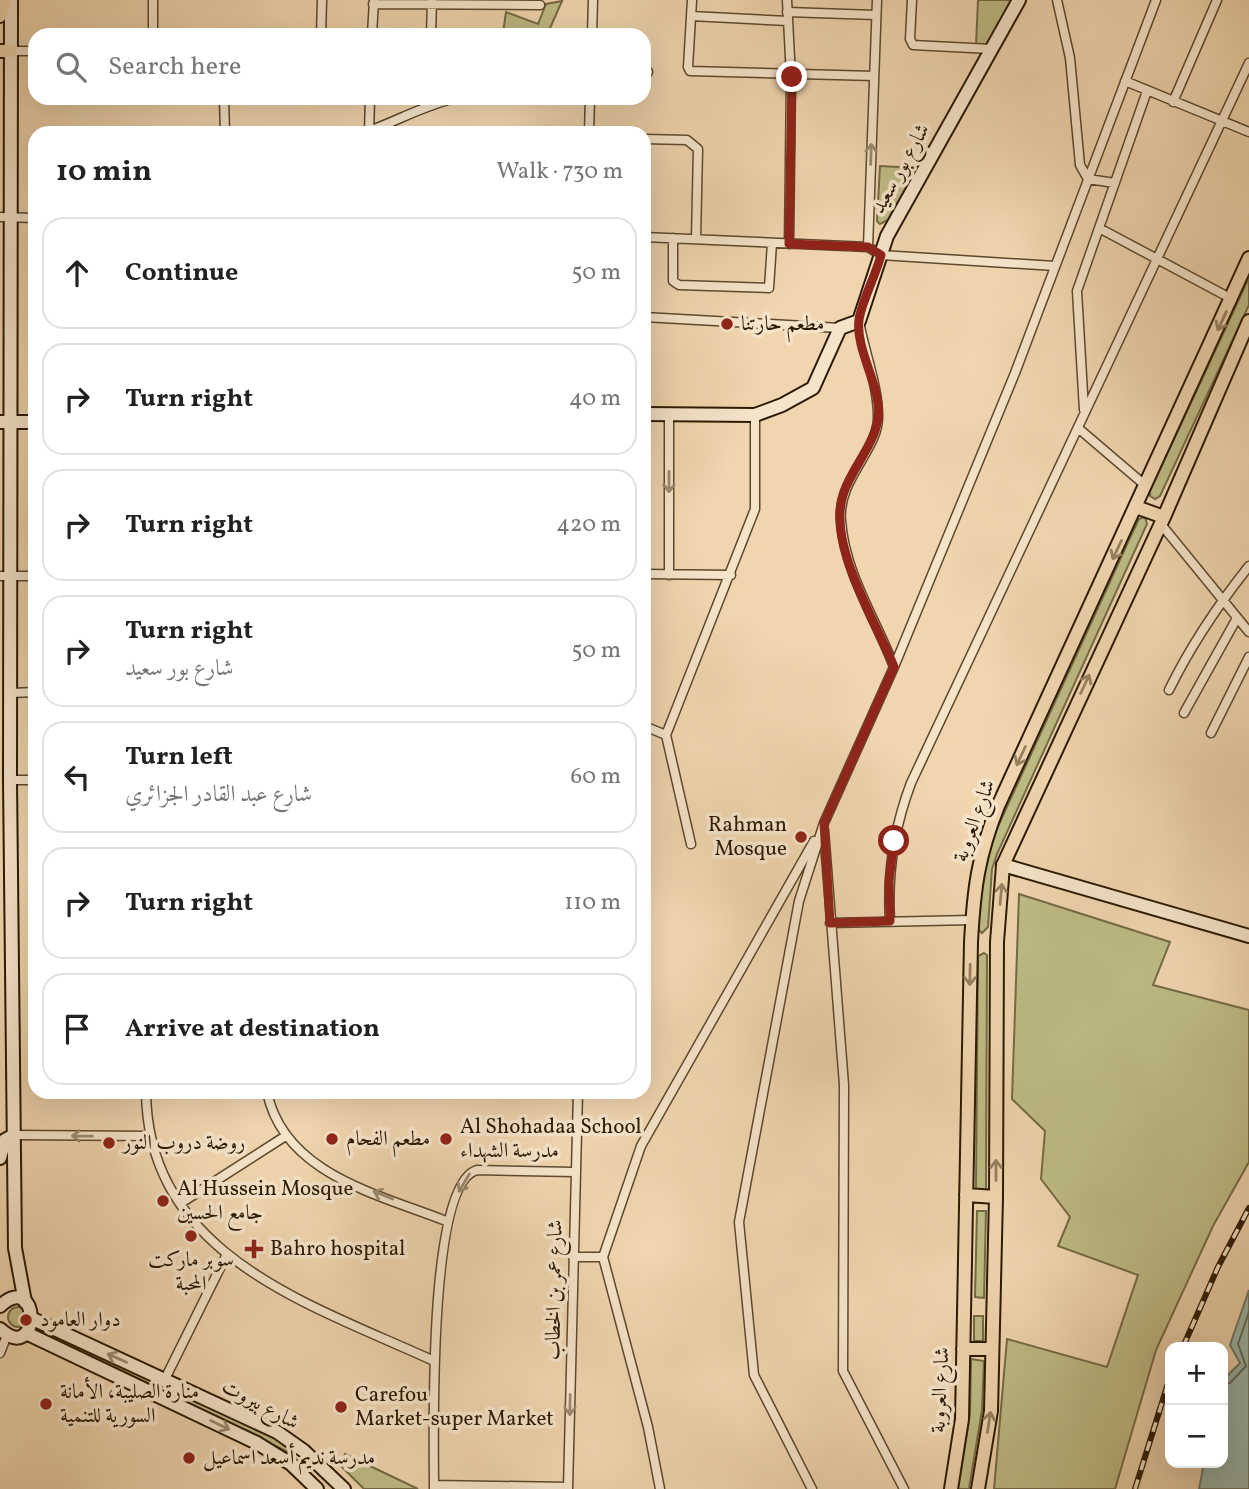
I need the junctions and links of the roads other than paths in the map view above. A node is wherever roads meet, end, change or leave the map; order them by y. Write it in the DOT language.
graph roads {
  1 [pos="9,0"];
  2 [pos="153,0"];
  3 [pos="322,0"];
  4 [pos="593,0"];
  5 [pos="692,0"];
  6 [pos="787,0"];
  7 [pos="877,0"];
  8 [pos="912,0"];
  9 [pos="1019,0"];
  10 [pos="1057,0"];
  11 [pos="1156,0"];
  12 [pos="1217,0"];
  13 [pos="374,2"];
  14 [pos="432,2"];
  15 [pos="485,2"];
  16 [pos="540,5"];
  17 [pos="876,15"];
  18 [pos="0,16"];
  19 [pos="691,16"];
  20 [pos="787,17"];
  21 [pos="153,28"];
  22 [pos="321,28"];
  23 [pos="372,28"];
  24 [pos="431,28"];
  25 [pos="592,28"];
  26 [pos="991,50"];
  27 [pos="6,51"];
  28 [pos="28,51"];
  29 [pos="1249,63"];
  30 [pos="791,73"];
  31 [pos="874,75"];
  32 [pos="1125,81"];
  33 [pos="1147,91"];
  34 [pos="1173,102"];
  35 [pos="224,105"];
  36 [pos="370,105"];
  37 [pos="424,105"];
  38 [pos="590,105"];
  39 [pos="1222,119"];
  40 [pos="225,126"];
  41 [pos="369,126"];
  42 [pos="384,126"];
  43 [pos="590,126"];
  44 [pos="1249,132"];
  45 [pos="651,139"];
  46 [pos="1088,179"];
  47 [pos="1115,183"];
  48 [pos="5,217"];
  49 [pos="28,218"];
  50 [pos="1099,228"];
  51 [pos="651,237"];
  52 [pos="673,238"];
  53 [pos="696,239"];
  54 [pos="772,243"];
  55 [pos="789,244"];
  56 [pos="868,247"];
  57 [pos="881,255"];
  58 [pos="1249,258"];
  59 [pos="1156,260"];
  60 [pos="1055,266"];
  61 [pos="1232,299"];
  62 [pos="651,317"];
  63 [pos="859,321"];
  64 [pos="1249,321"];
  65 [pos="840,328"];
  66 [pos="1246,336"];
  67 [pos="1085,412"];
  68 [pos="651,414"];
  69 [pos="669,414"];
  70 [pos="755,415"];
  71 [pos="6,422"];
  72 [pos="28,422"];
  73 [pos="1078,428"];
  74 [pos="1146,486"];
  75 [pos="1136,507"];
  76 [pos="1162,520"];
  77 [pos="1249,566"];
  78 [pos="651,574"];
  79 [pos="669,575"];
  80 [pos="731,575"];
  81 [pos="5,576"];
  82 [pos="28,576"];
  83 [pos="1223,598"];
  84 [pos="1237,618"];
  85 [pos="1249,632"];
  86 [pos="1249,657"];
  87 [pos="894,667"];
  88 [pos="1169,690"];
  89 [pos="28,692"];
  90 [pos="10,693"];
  91 [pos="1184,713"];
  92 [pos="651,729"];
  93 [pos="1211,733"];
  94 [pos="666,735"];
  95 [pos="10,780"];
  96 [pos="28,780"];
  97 [pos="824,823"];
  98 [pos="691,844"];
  99 [pos="1003,865"];
  100 [pos="972,919"];
  101 [pos="890,921"];
  102 [pos="830,923"];
  103 [pos="1249,936"];
  104 [pos="7,939"];
  105 [pos="971,942"];
  106 [pos="996,942"];
  107 [pos="146,1099"];
  108 [pos="269,1099"];
  109 [pos="578,1099"];
  110 [pos="14,1135"];
  111 [pos="149,1136"];
  112 [pos="284,1137"];
  113 [pos="0,1158"];
  114 [pos="575,1172"];
  115 [pos="966,1195"];
  116 [pos="996,1197"];
  117 [pos="181,1203"];
  118 [pos="446,1222"];
  119 [pos="226,1256"];
  120 [pos="572,1257"];
  121 [pos="603,1257"];
  122 [pos="25,1302"];
  123 [pos="0,1306"];
  124 [pos="33,1319"];
  125 [pos="4,1332"];
  126 [pos="26,1332"];
  127 [pos="963,1349"];
  128 [pos="991,1349"];
  129 [pos="0,1353"];
  130 [pos="434,1361"];
  131 [pos="165,1380"];
  132 [pos="304,1451"];
  133 [pos="291,1464"];
  134 [pos="434,1487"];
  135 [pos="568,1488"];
  136 [pos="317,1489"];
  137 [pos="344,1489"];
  138 [pos="660,1489"];
  139 [pos="812,1489"];
  140 [pos="904,1489"];
  141 [pos="951,1489"];
  142 [pos="978,1489"];
  1 -- 18 [label="main road"];
  1 -- 27 [label="main road"];
  2 -- 21 [label="street"];
  3 -- 22 [label="street"];
  4 -- 25 [label="street"];
  5 -- 19 [label="street"];
  6 -- 20 [label="street"];
  7 -- 17 [label="street"];
  8 -- 26 [label="street"];
  9 -- 26 [label="main road, شارع بور سعيد"];
  10 -- 46 [label="street"];
  11 -- 32 [label="street"];
  12 -- 34 [label="street"];
  13 -- 14 [label="street"];
  13 -- 23 [label="street"];
  14 -- 15 [label="street"];
  14 -- 24 [label="street"];
  15 -- 16 [label="street"];
  17 -- 20 [label="street"];
  17 -- 31 [label="street"];
  19 -- 20 [label="street"];
  19 -- 30 [label="street"];
  20 -- 30 [label="street"];
  26 -- 57 [label="main road, شارع بور سعيد"];
  27 -- 28 [label="street"];
  27 -- 48 [label="main road"];
  29 -- 39 [label="street"];
  30 -- 31 [label="street"];
  30 -- 55 [label="street"];
  56 -- 31 [label="street, one-way"];
  32 -- 33 [label="street"];
  32 -- 46 [label="street"];
  33 -- 34 [label="street"];
  33 -- 47 [label="street"];
  34 -- 39 [label="street"];
  35 -- 40 [label="street"];
  36 -- 41 [label="street"];
  37 -- 42 [label="street"];
  38 -- 43 [label="street"];
  39 -- 44 [label="street"];
  39 -- 59 [label="street"];
  45 -- 53 [label="street"];
  46 -- 47 [label="street"];
  46 -- 60 [label="street"];
  47 -- 50 [label="street"];
  48 -- 49 [label="street"];
  48 -- 71 [label="main road"];
  50 -- 59 [label="street"];
  50 -- 67 [label="street"];
  51 -- 52 [label="street"];
  52 -- 53 [label="street"];
  52 -- 54 [label="street"];
  53 -- 54 [label="street"];
  54 -- 55 [label="street"];
  55 -- 56 [label="street"];
  56 -- 57 [label="street"];
  57 -- 60 [label="street"];
  57 -- 63 [label="main road, شارع بور سعيد"];
  58 -- 61 [label="main road, شارع العروبة"];
  59 -- 61 [label="street"];
  59 -- 67 [label="street"];
  60 -- 87 [label="street"];
  61 -- 74 [label="main road, شارع العروبة, one-way"];
  62 -- 65 [label="street"];
  63 -- 65 [label="main road"];
  63 -- 87 [label="street"];
  64 -- 66 [label="main road, شارع العروبة"];
  65 -- 70 [label="main road"];
  66 -- 76 [label="main road, شارع العروبة"];
  67 -- 73 [label="street"];
  68 -- 69 [label="main road"];
  69 -- 70 [label="main road"];
  69 -- 79 [label="street, one-way"];
  70 -- 80 [label="street"];
  71 -- 72 [label="main road"];
  71 -- 81 [label="main road"];
  73 -- 74 [label="street"];
  73 -- 101 [label="street"];
  74 -- 75 [label="main road, شارع العروبة"];
  75 -- 76 [label="main road"];
  75 -- 100 [label="main road, شارع العروبة, one-way"];
  76 -- 83 [label="street"];
  99 -- 76 [label="main road, شارع العروبة, one-way"];
  77 -- 83 [label="street"];
  78 -- 79 [label="street"];
  79 -- 80 [label="street"];
  80 -- 94 [label="street"];
  81 -- 82 [label="street"];
  81 -- 90 [label="main road"];
  83 -- 84 [label="street"];
  83 -- 88 [label="street"];
  84 -- 85 [label="street"];
  84 -- 91 [label="street"];
  86 -- 93 [label="street"];
  87 -- 97 [label="street"];
  89 -- 90 [label="street"];
  90 -- 95 [label="main road"];
  92 -- 94 [label="street"];
  94 -- 98 [label="street"];
  95 -- 96 [label="street"];
  95 -- 104 [label="main road"];
  97 -- 102 [label="street"];
  97 -- 121 [label="street"];
  97 -- 139 [label="street"];
  99 -- 103 [label="main road"];
  106 -- 99 [label="main road, شارع العروبة, one-way"];
  100 -- 101 [label="street"];
  100 -- 105 [label="main road, شارع العروبة"];
  101 -- 102 [label="street"];
  102 -- 140 [label="street"];
  104 -- 110 [label="main road"];
  105 -- 106 [label="main road"];
  105 -- 115 [label="main road, شارع العروبة, one-way"];
  116 -- 106 [label="main road, شارع العروبة, one-way"];
  107 -- 111 [label="street"];
  108 -- 112 [label="street"];
  109 -- 114 [label="street, شارع عمر بن الخطاب"];
  111 -- 110 [label="street, one-way"];
  110 -- 113 [label="main road"];
  110 -- 122 [label="main road"];
  111 -- 117 [label="street"];
  112 -- 117 [label="street"];
  118 -- 112 [label="street, one-way"];
  114 -- 118 [label="street, one-way"];
  114 -- 120 [label="street, شارع عمر بن الخطاب"];
  115 -- 116 [label="main road"];
  115 -- 127 [label="main road, شارع العروبة"];
  116 -- 128 [label="main road, شارع العروبة"];
  117 -- 119 [label="street"];
  118 -- 130 [label="street"];
  119 -- 130 [label="street"];
  119 -- 131 [label="street"];
  120 -- 121 [label="street"];
  120 -- 135 [label="street, شارع عمر بن الخطاب, one-way"];
  121 -- 138 [label="street"];
  122 -- 123 [label="main road"];
  122 -- 124 [label="main road"];
  124 -- 126 [label="main road"];
  131 -- 124 [label="main road, شارع بيروت, one-way"];
  125 -- 126 [label="main road"];
  125 -- 129 [label="street"];
  126 -- 133 [label="main road, شارع بيروت, one-way"];
  127 -- 128 [label="main road"];
  127 -- 141 [label="main road, شارع العروبة"];
  142 -- 128 [label="main road, شارع العروبة, one-way"];
  130 -- 134 [label="street"];
  131 -- 132 [label="main road, شارع بيروت"];
  132 -- 133 [label="main road"];
  132 -- 137 [label="main road, شارع بيروت"];
  133 -- 136 [label="main road, شارع بيروت"];
  134 -- 135 [label="street"];
}
